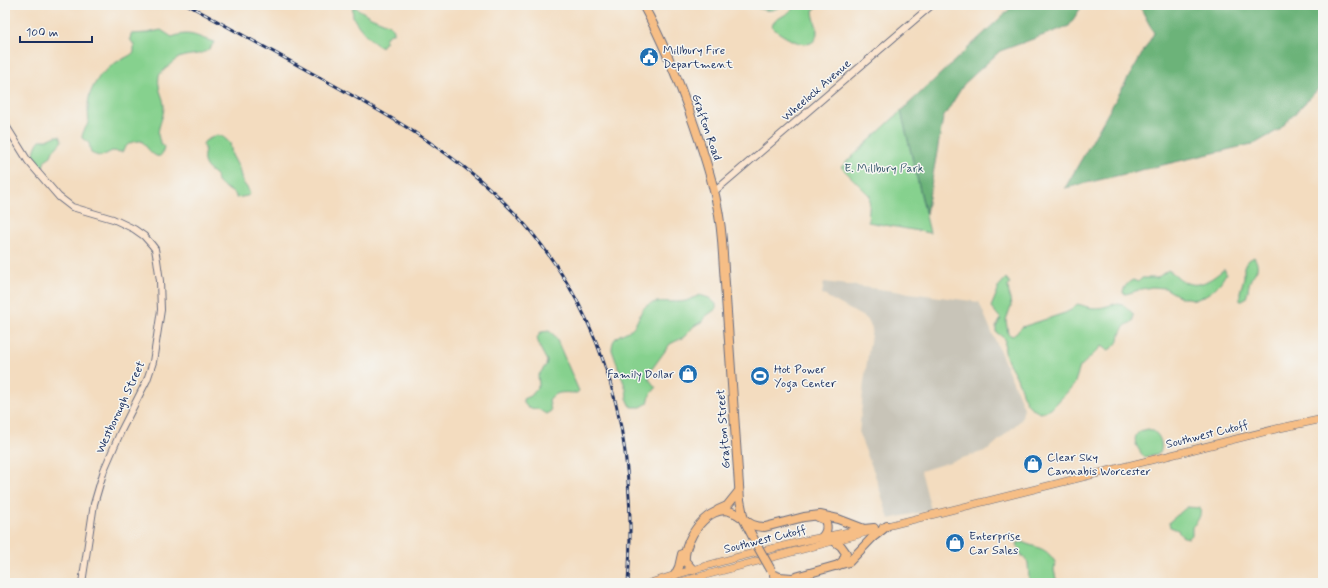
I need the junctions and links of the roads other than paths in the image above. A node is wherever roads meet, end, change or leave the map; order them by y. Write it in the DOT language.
graph roads {
  1 [pos="643,5"];
  2 [pos="932,5"];
  3 [pos="5,124"];
  4 [pos="715,191"];
  5 [pos="723,264"];
  6 [pos="1323,419"];
  7 [pos="739,491"];
  8 [pos="744,520"];
  9 [pos="887,526"];
  10 [pos="874,528"];
  11 [pos="864,529"];
  12 [pos="821,538"];
  13 [pos="834,541"];
  14 [pos="756,543"];
  15 [pos="837,566"];
  16 [pos="693,570"];
  17 [pos="772,572"];
  18 [pos="675,579"];
  19 [pos="790,581"];
  20 [pos="82,583"];
  21 [pos="650,583"];
  22 [pos="778,583"];
  1 -- 4 [label="highway, Grafton Road"];
  2 -- 4 [label="street, Wheelock Avenue"];
  3 -- 20 [label="street, Westborough Street"];
  4 -- 5 [label="highway, Grafton Road"];
  5 -- 7 [label="highway, Grafton Street"];
  6 -- 9 [label="main road, Southwest Cutoff"];
  7 -- 8 [label="highway, Grafton Street"];
  7 -- 18 [label="highway"];
  8 -- 11 [label="highway"];
  8 -- 14 [label="highway, Grafton Street"];
  8 -- 16 [label="highway"];
  9 -- 10 [label="main road, Southwest Cutoff"];
  9 -- 13 [label="main road, Southwest Cutoff"];
  9 -- 15 [label="highway"];
  10 -- 11 [label="highway, Southwest Cutoff"];
  11 -- 12 [label="main road, Southwest Cutoff"];
  12 -- 14 [label="highway"];
  12 -- 16 [label="main road, Southwest Cutoff"];
  13 -- 15 [label="highway"];
  13 -- 18 [label="main road, Southwest Cutoff"];
  14 -- 17 [label="highway, Grafton Street, bridge"];
  15 -- 19 [label="highway"];
  16 -- 18 [label="main road, Southwest Cutoff"];
  17 -- 19 [label="highway"];
  17 -- 22 [label="highway, Grafton Street"];
  18 -- 21 [label="main road, Southwest Cutoff"];
}
